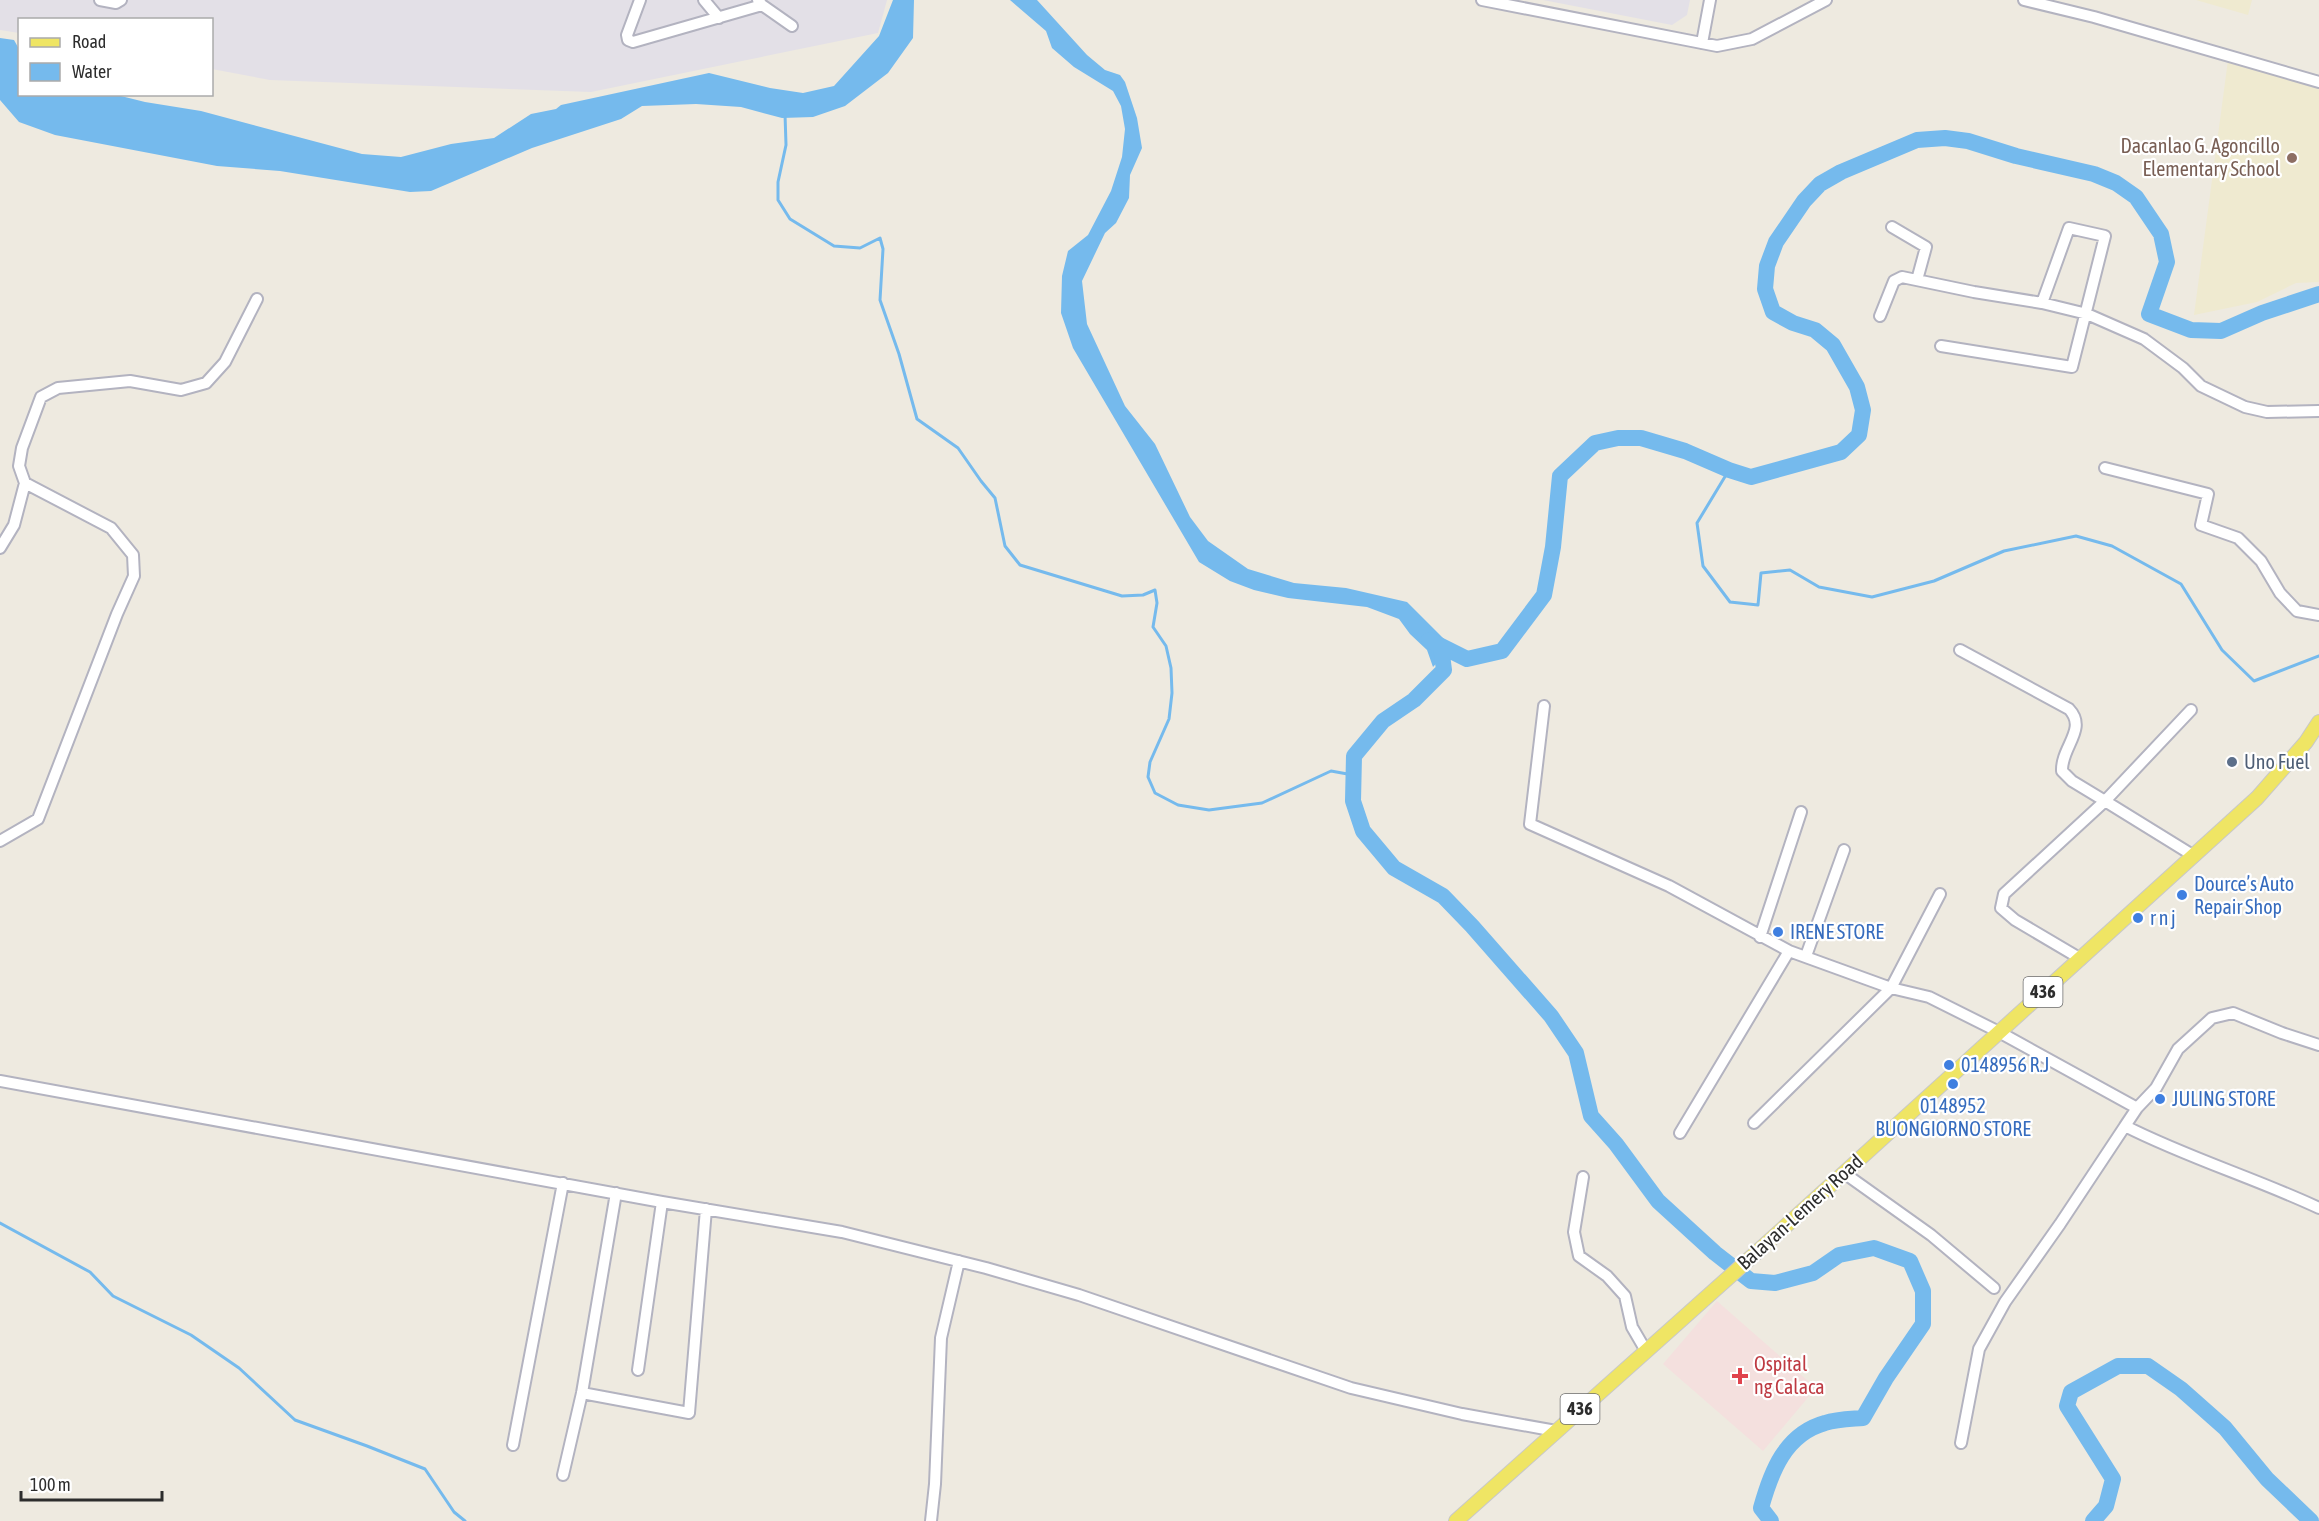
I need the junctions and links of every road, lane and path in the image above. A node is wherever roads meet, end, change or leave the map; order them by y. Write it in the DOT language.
graph roads {
  1 [pos="100,0"];
  2 [pos="121,0"];
  3 [pos="640,0"];
  4 [pos="704,0"];
  5 [pos="1482,0"];
  6 [pos="1710,0"];
  7 [pos="1826,0"];
  8 [pos="2024,0"];
  9 [pos="760,3"];
  10 [pos="719,18"];
  11 [pos="792,26"];
  12 [pos="1702,43"];
  13 [pos="2319,82"];
  14 [pos="1892,227"];
  15 [pos="1917,280"];
  16 [pos="257,299"];
  17 [pos="2042,303"];
  18 [pos="2087,314"];
  19 [pos="1880,316"];
  20 [pos="1941,346"];
  21 [pos="2319,411"];
  22 [pos="2106,468"];
  23 [pos="25,483"];
  24 [pos="0,548"];
  25 [pos="2319,615"];
  26 [pos="1960,650"];
  27 [pos="1544,706"];
  28 [pos="2191,710"];
  29 [pos="2319,722"];
  30 [pos="2105,801"];
  31 [pos="1802,812"];
  32 [pos="0,842"];
  33 [pos="1844,850"];
  34 [pos="2194,856"];
  35 [pos="1940,894"];
  36 [pos="1760,937"];
  37 [pos="1789,951"];
  38 [pos="1806,956"];
  39 [pos="2081,959"];
  40 [pos="1891,988"];
  41 [pos="2000,1032"];
  42 [pos="2319,1045"];
  43 [pos="0,1081"];
  44 [pos="2137,1108"];
  45 [pos="1754,1124"];
  46 [pos="2125,1126"];
  47 [pos="1680,1133"];
  48 [pos="1844,1173"];
  49 [pos="1583,1177"];
  50 [pos="563,1183"];
  51 [pos="616,1193"];
  52 [pos="662,1202"];
  53 [pos="2319,1208"];
  54 [pos="706,1209"];
  55 [pos="959,1261"];
  56 [pos="1994,1288"];
  57 [pos="1646,1351"];
  58 [pos="639,1370"];
  59 [pos="582,1393"];
  60 [pos="1556,1431"];
  61 [pos="1961,1443"];
  62 [pos="513,1445"];
  63 [pos="563,1475"];
  64 [pos="931,1521"];
  65 [pos="1456,1521"];
  1 -- 2 [label="street"];
  3 -- 10 [label="street"];
  4 -- 10 [label="street"];
  5 -- 12 [label="street"];
  6 -- 12 [label="street"];
  7 -- 12 [label="street"];
  8 -- 13 [label="street"];
  9 -- 10 [label="street"];
  9 -- 11 [label="street"];
  14 -- 15 [label="street"];
  15 -- 17 [label="street"];
  15 -- 19 [label="street"];
  16 -- 23 [label="street"];
  17 -- 18 [label="street"];
  17 -- 18 [label="street"];
  18 -- 20 [label="street"];
  18 -- 21 [label="street"];
  22 -- 25 [label="street"];
  23 -- 24 [label="street"];
  23 -- 32 [label="street"];
  26 -- 30 [label="street"];
  27 -- 36 [label="street"];
  28 -- 30 [label="street"];
  29 -- 34 [label="main road, Balayan-Lemery Road / 436"];
  30 -- 34 [label="street"];
  30 -- 39 [label="street"];
  31 -- 36 [label="street"];
  33 -- 38 [label="street"];
  34 -- 39 [label="main road, Balayan-Lemery Road / 436"];
  35 -- 40 [label="street"];
  36 -- 37 [label="street"];
  37 -- 38 [label="street"];
  37 -- 47 [label="street"];
  38 -- 40 [label="street"];
  39 -- 41 [label="main road, Balayan-Lemery Road / 436"];
  40 -- 41 [label="street"];
  40 -- 45 [label="street"];
  41 -- 44 [label="street"];
  41 -- 48 [label="main road, Balayan-Lemery Road / 436"];
  42 -- 44 [label="street"];
  43 -- 50 [label="street"];
  44 -- 46 [label="street"];
  46 -- 53 [label="street"];
  46 -- 61 [label="street"];
  48 -- 56 [label="street"];
  48 -- 57 [label="main road, Balayan-Lemery Road / 436"];
  49 -- 57 [label="street"];
  50 -- 51 [label="street"];
  50 -- 62 [label="street"];
  51 -- 52 [label="street"];
  51 -- 59 [label="street"];
  52 -- 54 [label="street"];
  52 -- 58 [label="street"];
  54 -- 55 [label="street"];
  54 -- 59 [label="street"];
  55 -- 60 [label="street"];
  55 -- 64 [label="street"];
  57 -- 60 [label="main road, Balayan-Lemery Road / 436"];
  59 -- 63 [label="street"];
  60 -- 65 [label="main road, Balayan-Lemery Road / 436"];
}
